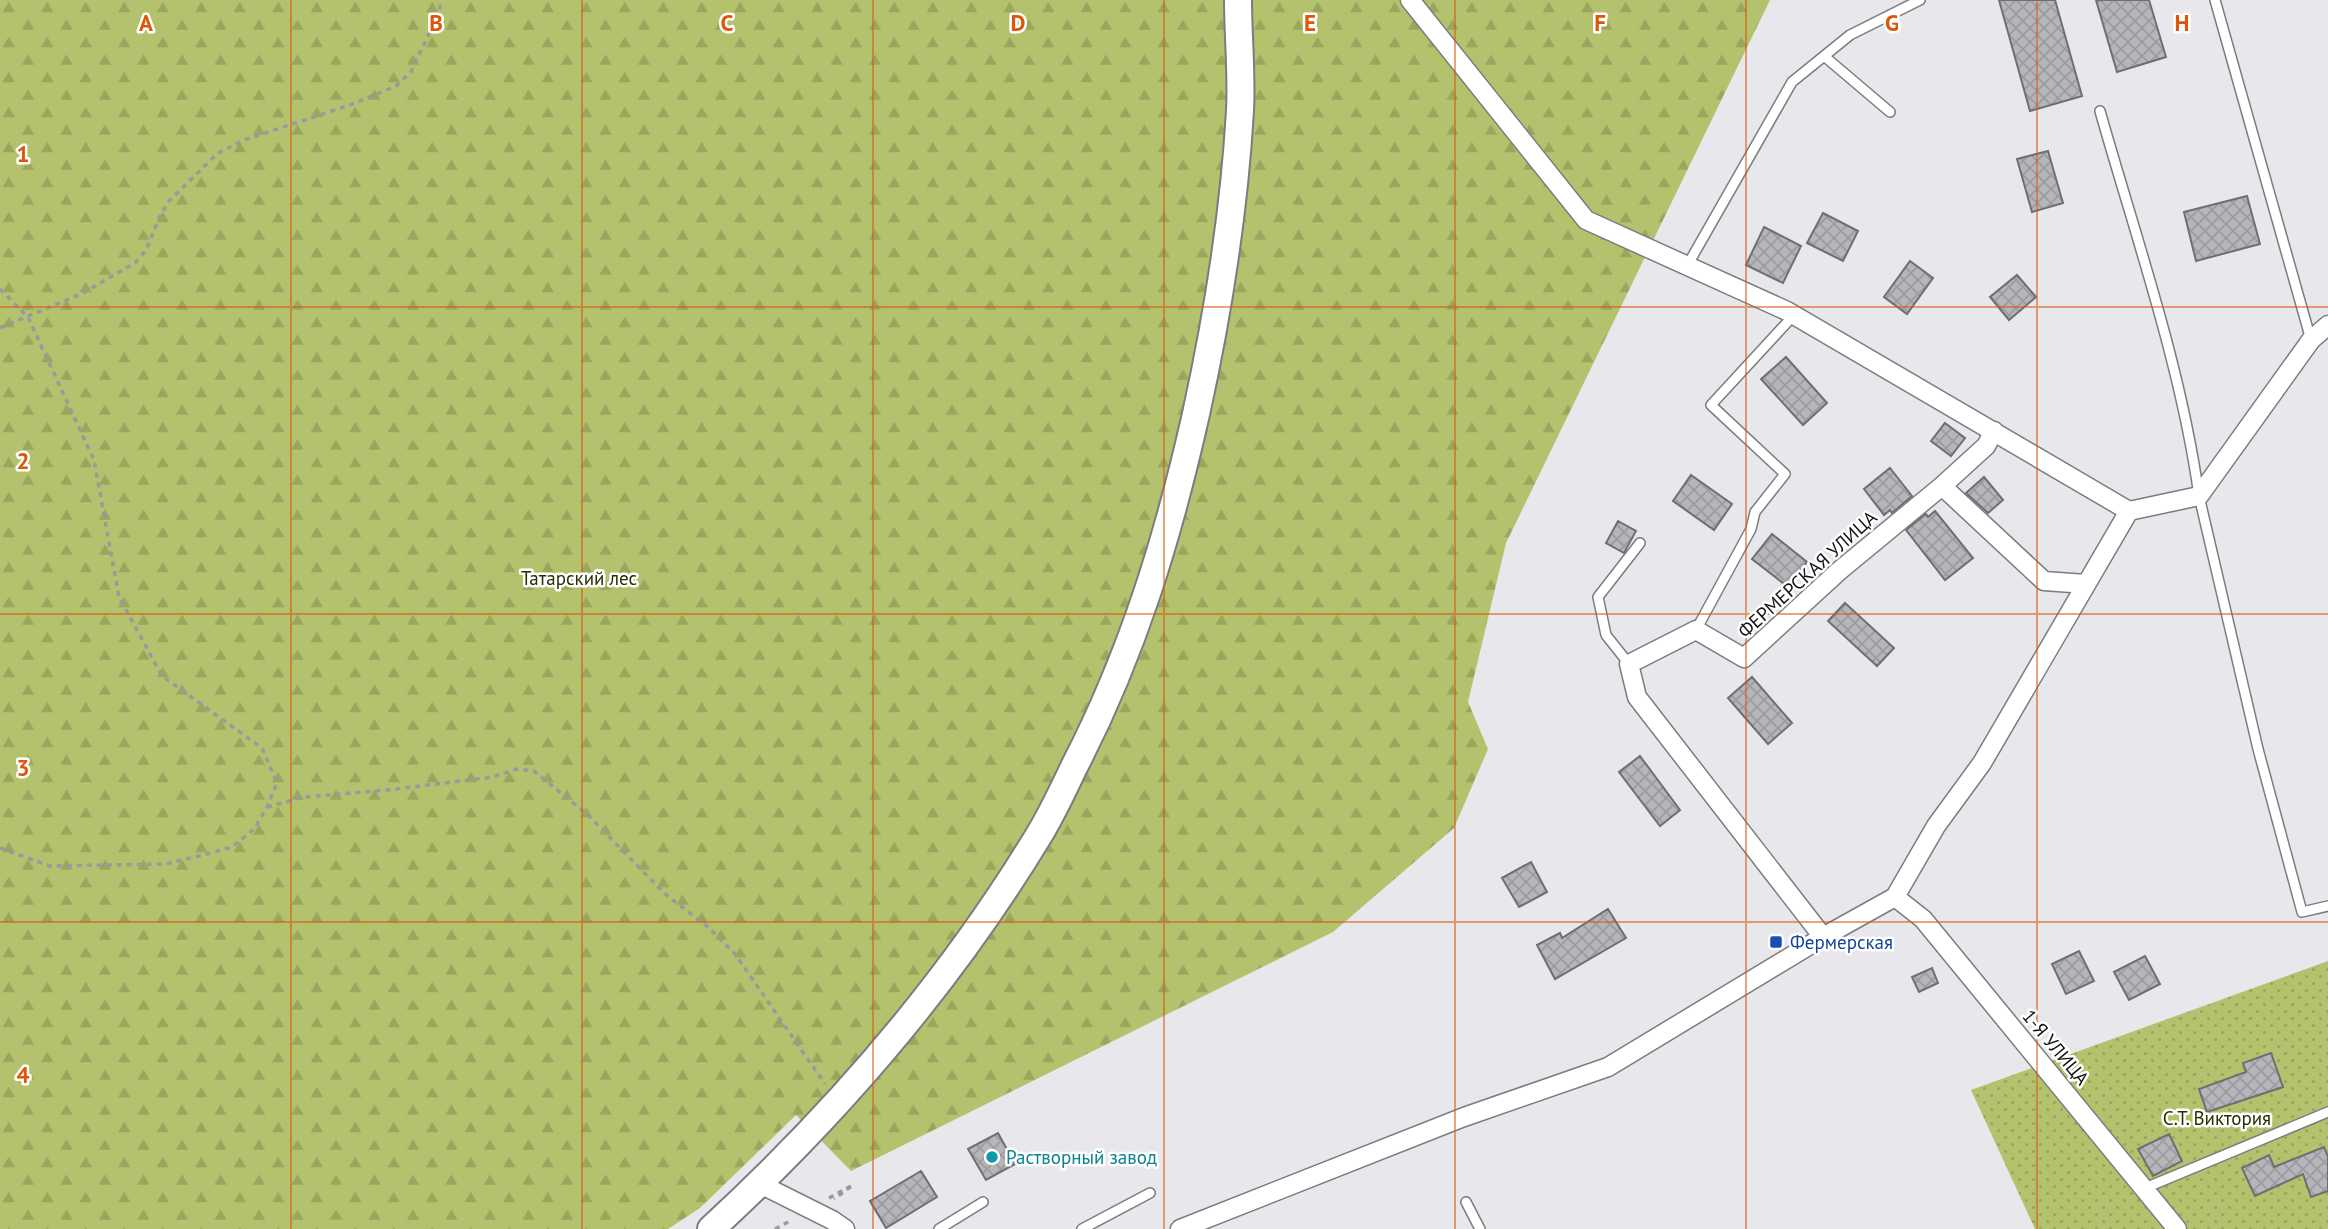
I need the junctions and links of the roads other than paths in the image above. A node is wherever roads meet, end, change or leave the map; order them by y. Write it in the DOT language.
graph roads {
  1 [pos="1238,0"];
  2 [pos="1410,0"];
  3 [pos="1920,0"];
  4 [pos="2215,0"];
  5 [pos="1824,56"];
  6 [pos="2100,111"];
  7 [pos="1890,112"];
  8 [pos="1687,266"];
  9 [pos="1794,315"];
  10 [pos="2328,325"];
  11 [pos="2311,340"];
  12 [pos="1994,431"];
  13 [pos="1942,486"];
  14 [pos="2199,496"];
  15 [pos="2129,511"];
  16 [pos="1640,543"];
  17 [pos="2085,584"];
  18 [pos="1696,629"];
  19 [pos="1629,664"];
  20 [pos="1895,897"];
  21 [pos="2328,906"];
  22 [pos="1823,937"];
  23 [pos="2328,1112"];
  24 [pos="760,1184"];
  25 [pos="2146,1188"];
  26 [pos="1150,1193"];
  27 [pos="983,1202"];
  28 [pos="1466,1202"];
  29 [pos="710,1229"];
  30 [pos="845,1229"];
  31 [pos="939,1229"];
  32 [pos="1082,1229"];
  33 [pos="1180,1229"];
  34 [pos="1480,1229"];
  35 [pos="2177,1229"];
  1 -- 24 [label="main road"];
  2 -- 8 [label="street"];
  3 -- 5 [label="lane"];
  4 -- 11 [label="lane"];
  5 -- 7 [label="lane"];
  5 -- 8 [label="lane"];
  6 -- 14 [label="lane"];
  8 -- 9 [label="street"];
  9 -- 12 [label="street"];
  9 -- 18 [label="lane"];
  10 -- 11 [label="street"];
  11 -- 14 [label="street"];
  12 -- 13 [label="street, ФЕРМЕРСКАЯ УЛИЦА"];
  12 -- 15 [label="street"];
  13 -- 17 [label="street"];
  13 -- 18 [label="street, ФЕРМЕРСКАЯ УЛИЦА"];
  14 -- 15 [label="street"];
  14 -- 21 [label="lane"];
  15 -- 17 [label="street"];
  16 -- 19 [label="lane"];
  17 -- 20 [label="street"];
  18 -- 19 [label="street"];
  19 -- 22 [label="street"];
  20 -- 22 [label="street"];
  20 -- 25 [label="street, 1-Я УЛИЦА"];
  22 -- 33 [label="street"];
  23 -- 25 [label="lane"];
  24 -- 29 [label="main road"];
  24 -- 30 [label="street"];
  25 -- 35 [label="street, 1-Я УЛИЦА"];
  26 -- 32 [label="lane"];
  27 -- 31 [label="lane"];
  28 -- 34 [label="lane"];
}
